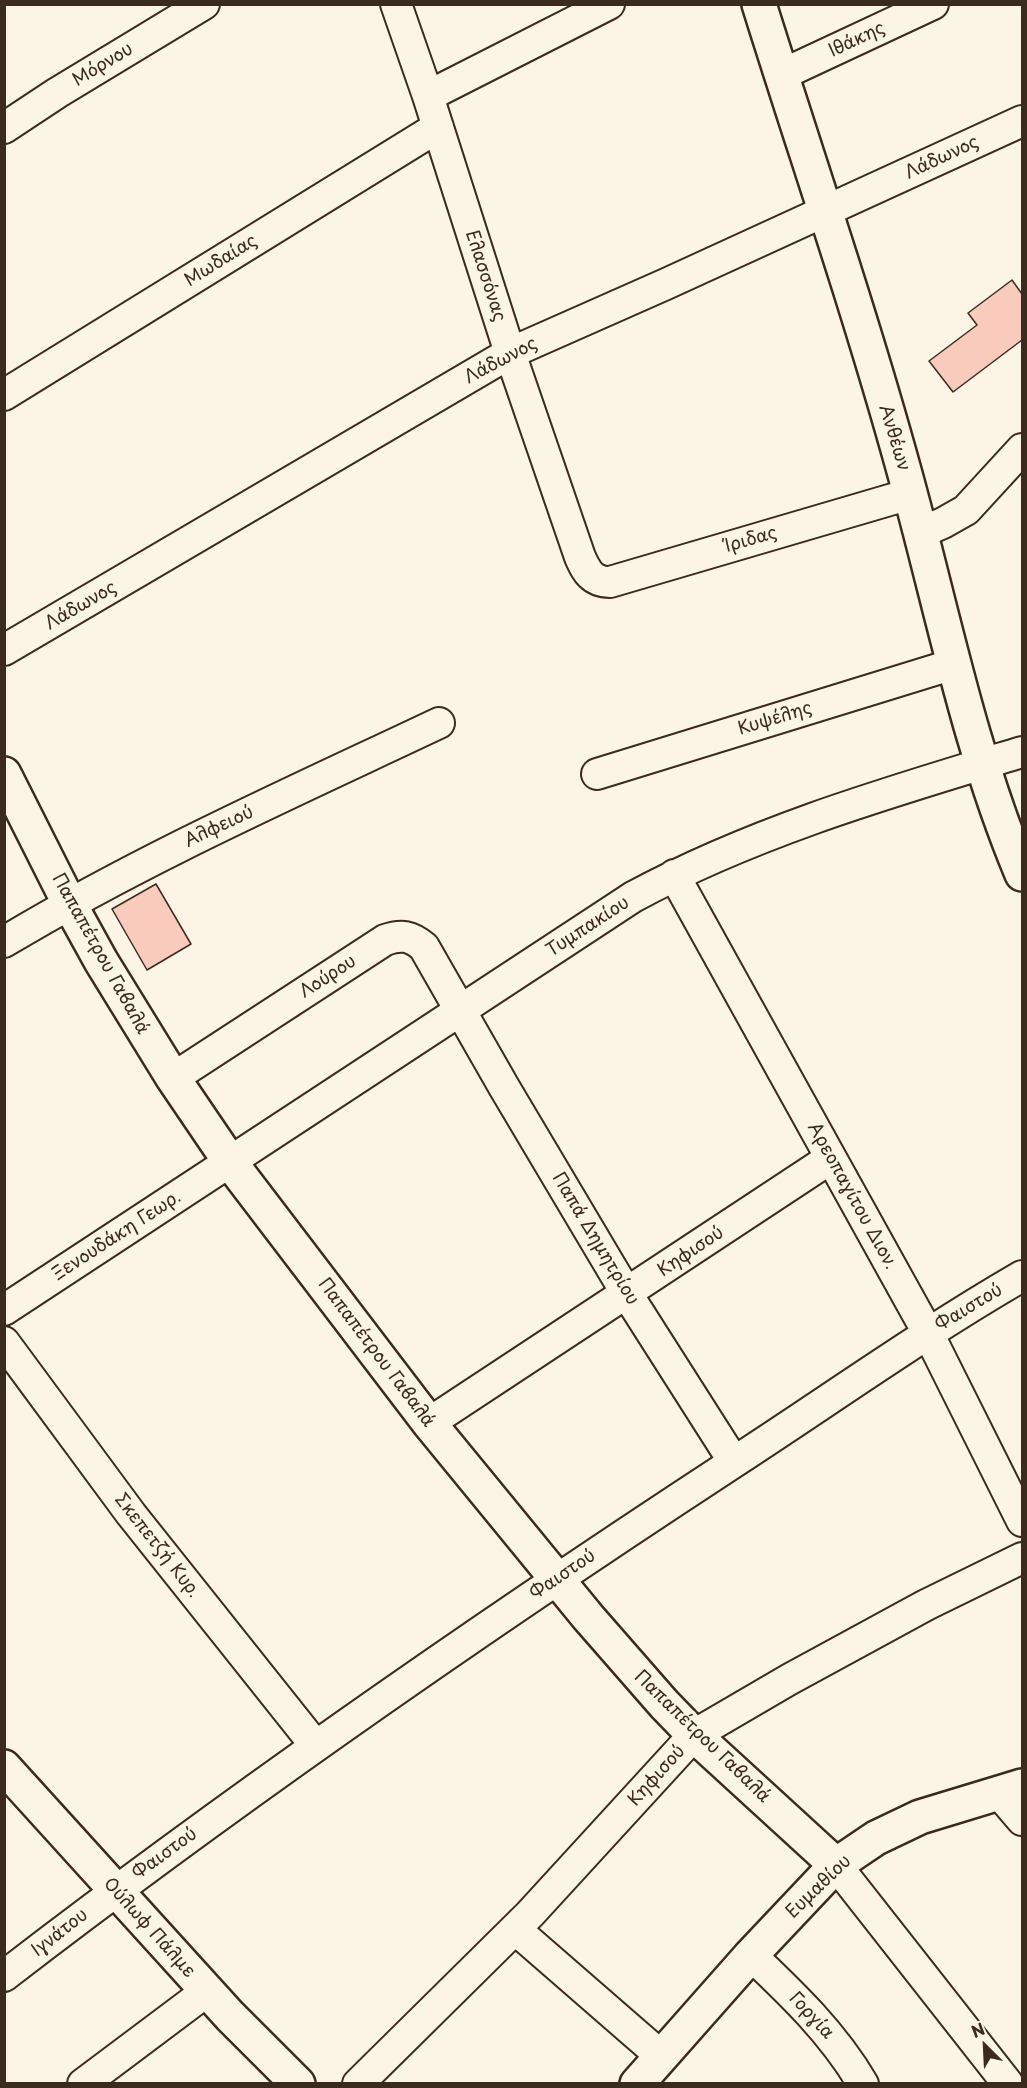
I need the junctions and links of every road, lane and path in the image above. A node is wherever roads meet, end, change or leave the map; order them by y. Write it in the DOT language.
graph roads {
  1 [pos="204,4"];
  2 [pos="396,4"];
  3 [pos="609,4"];
  4 [pos="759,4"];
  5 [pos="933,4"];
  6 [pos="781,75"];
  7 [pos="428,96"];
  8 [pos="1023,121"];
  9 [pos="438,127"];
  10 [pos="4,128"];
  11 [pos="825,212"];
  12 [pos="510,353"];
  13 [pos="4,395"];
  14 [pos="1023,449"];
  15 [pos="910,494"];
  16 [pos="920,533"];
  17 [pos="592,578"];
  18 [pos="4,650"];
  19 [pos="954,664"];
  20 [pos="439,723"];
  21 [pos="1023,752"];
  22 [pos="982,764"];
  23 [pos="4,774"];
  24 [pos="597,774"];
  25 [pos="1023,874"];
  26 [pos="674,875"];
  27 [pos="69,903"];
  28 [pos="4,942"];
  29 [pos="462,1011"];
  30 [pos="172,1078"];
  31 [pos="831,1158"];
  32 [pos="230,1162"];
  33 [pos="1023,1276"];
  34 [pos="627,1294"];
  35 [pos="4,1310"];
  36 [pos="928,1333"];
  37 [pos="4,1342"];
  38 [pos="429,1423"];
  39 [pos="734,1462"];
  40 [pos="1023,1521"];
  41 [pos="1023,1558"];
  42 [pos="556,1578"];
  43 [pos="694,1735"];
  44 [pos="315,1745"];
  45 [pos="4,1767"];
  46 [pos="1011,1789"];
  47 [pos="1023,1820"];
  48 [pos="836,1865"];
  49 [pos="115,1891"];
  50 [pos="515,1929"];
  51 [pos="751,1955"];
  52 [pos="4,1976"];
  53 [pos="207,1991"];
  54 [pos="661,2056"];
  55 [pos="83,2084"];
  56 [pos="298,2084"];
  57 [pos="358,2084"];
  58 [pos="637,2084"];
  59 [pos="863,2084"];
  60 [pos="1008,2084"];
  1 -- 10 [label="street, Μόρνου"];
  2 -- 7 [label="street, Ελασσόνας"];
  3 -- 7 [label="street"];
  4 -- 6 [label="street, Ανθέων"];
  5 -- 6 [label="street, Ιθάκης"];
  6 -- 11 [label="street, Ανθέων"];
  7 -- 9 [label="street, Ελασσόνας"];
  8 -- 11 [label="street, Λάδωνος"];
  9 -- 12 [label="street, Ελασσόνας"];
  9 -- 13 [label="street, Μωδαίας"];
  11 -- 12 [label="street, Λάδωνος"];
  11 -- 15 [label="street, Ανθέων"];
  12 -- 17 [label="street, Ελασσόνας"];
  12 -- 18 [label="street, Λάδωνος"];
  14 -- 16 [label="street"];
  15 -- 16 [label="street, Ανθέων"];
  15 -- 17 [label="street, Ίριδας"];
  16 -- 19 [label="street, Ανθέων"];
  19 -- 22 [label="street, Ανθέων"];
  19 -- 24 [label="street, Κυψέλης"];
  20 -- 27 [label="street, Αλφειού"];
  21 -- 22 [label="street, Τυμπακίου"];
  22 -- 25 [label="street, Ανθέων"];
  22 -- 26 [label="street, Τυμπακίου"];
  23 -- 27 [label="street, Παπαπέτρου Γαβαλά"];
  26 -- 29 [label="street, Τυμπακίου"];
  26 -- 31 [label="street, Αρεοπαγίτου Διον."];
  27 -- 28 [label="street, Αλφειού"];
  27 -- 30 [label="street, Παπαπέτρου Γαβαλά"];
  29 -- 30 [label="street, Λούρου"];
  29 -- 32 [label="street, Τυμπακίου"];
  29 -- 34 [label="street, Παπά Δημητρίου"];
  30 -- 32 [label="street, Παπαπέτρου Γαβαλά"];
  31 -- 34 [label="street, Κηφισού"];
  31 -- 36 [label="street, Αρεοπαγίτου Διον."];
  32 -- 35 [label="street, Ξενουδάκη Γεωρ."];
  32 -- 38 [label="street, Παπαπέτρου Γαβαλά"];
  33 -- 36 [label="street, Φαιστού"];
  34 -- 38 [label="street, Κηφισού"];
  34 -- 39 [label="street, Παπά Δημητρίου"];
  36 -- 39 [label="street, Φαιστού"];
  36 -- 40 [label="street, Αρεοπαγίτου Διον."];
  37 -- 44 [label="street, Σκεπετζή Κυρ."];
  38 -- 42 [label="street, Παπαπέτρου Γαβαλά"];
  39 -- 42 [label="street, Φαιστού"];
  41 -- 43 [label="street, Κηφισού"];
  42 -- 43 [label="street, Παπαπέτρου Γαβαλά"];
  42 -- 44 [label="street, Φαιστού"];
  43 -- 48 [label="street, Παπαπέτρου Γαβαλά"];
  43 -- 50 [label="street, Κηφισού"];
  44 -- 49 [label="street, Φαιστού"];
  45 -- 49 [label="street, Ούλωφ Πάλμε"];
  46 -- 47 [label="street"];
  46 -- 48 [label="street, Ευμαθίου"];
  48 -- 51 [label="street, Ευμαθίου"];
  48 -- 60 [label="street"];
  49 -- 52 [label="street, Ιγνάτου"];
  49 -- 53 [label="street, Ούλωφ Πάλμε"];
  50 -- 54 [label="street"];
  50 -- 57 [label="street, Κηφισού"];
  51 -- 54 [label="street, Ευμαθίου"];
  51 -- 59 [label="street, Γοργία"];
  53 -- 55 [label="street"];
  53 -- 56 [label="street, Ούλωφ Πάλμε"];
  54 -- 58 [label="street, Ευμαθίου"];
}
